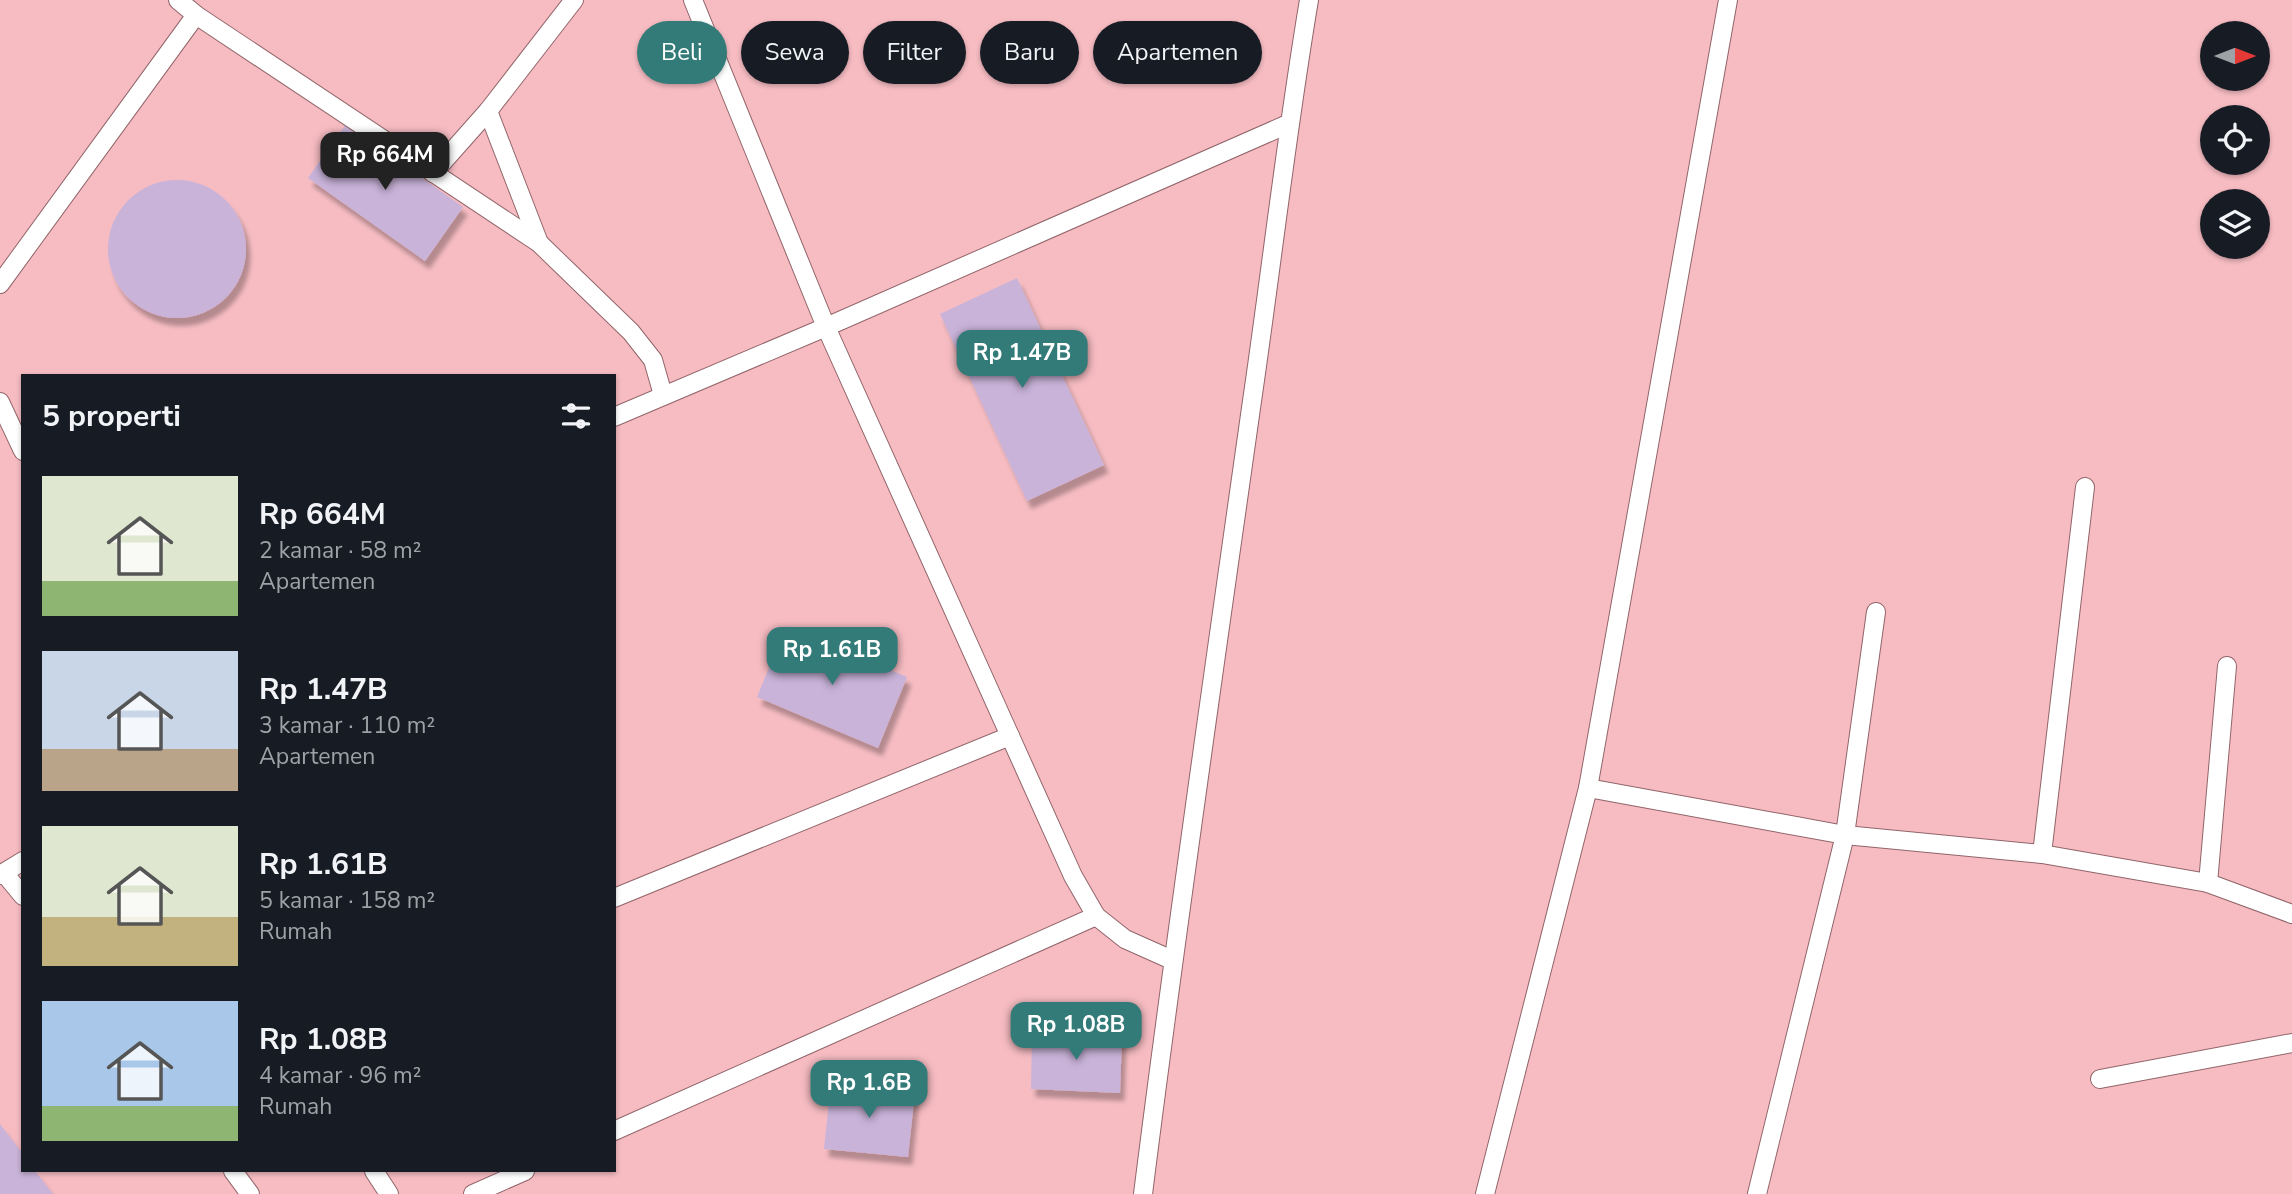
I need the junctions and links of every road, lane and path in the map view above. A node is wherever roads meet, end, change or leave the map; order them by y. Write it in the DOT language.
graph roads {
  1 [pos="177,0"];
  2 [pos="574,0"];
  3 [pos="693,0"];
  4 [pos="1309,0"];
  5 [pos="1728,0"];
  6 [pos="196,15"];
  7 [pos="488,111"];
  8 [pos="1288,124"];
  9 [pos="433,173"];
  10 [pos="539,243"];
  11 [pos="0,284"];
  12 [pos="826,327"];
  13 [pos="663,395"];
  14 [pos="0,402"];
  15 [pos="616,415"];
  16 [pos="21,447"];
  17 [pos="2085,487"];
  18 [pos="1876,612"];
  19 [pos="2227,666"];
  20 [pos="1010,736"];
  21 [pos="1588,788"];
  22 [pos="1845,835"];
  23 [pos="2042,854"];
  24 [pos="21,862"];
  25 [pos="2,874"];
  26 [pos="2208,883"];
  27 [pos="21,895"];
  28 [pos="616,897"];
  29 [pos="2292,914"];
  30 [pos="1096,916"];
  31 [pos="1172,960"];
  32 [pos="2292,1043"];
  33 [pos="2100,1079"];
  34 [pos="616,1130"];
  35 [pos="234,1172"];
  36 [pos="375,1172"];
  37 [pos="523,1172"];
  38 [pos="250,1194"];
  39 [pos="389,1194"];
  40 [pos="473,1194"];
  41 [pos="1143,1194"];
  42 [pos="1485,1194"];
  43 [pos="1757,1194"];
  1 -- 6 [label="lane"];
  2 -- 7 [label="lane"];
  3 -- 12 [label="lane"];
  4 -- 8 [label="lane"];
  5 -- 21 [label="lane"];
  6 -- 9 [label="lane"];
  6 -- 11 [label="lane"];
  7 -- 9 [label="lane"];
  7 -- 10 [label="lane"];
  8 -- 12 [label="lane"];
  8 -- 31 [label="lane"];
  9 -- 10 [label="lane"];
  10 -- 13 [label="lane"];
  12 -- 13 [label="lane"];
  12 -- 20 [label="lane"];
  13 -- 15 [label="lane"];
  14 -- 16 [label="lane"];
  17 -- 23 [label="lane"];
  18 -- 22 [label="lane"];
  19 -- 26 [label="lane"];
  20 -- 28 [label="lane"];
  20 -- 30 [label="lane"];
  21 -- 22 [label="lane"];
  21 -- 42 [label="lane"];
  22 -- 23 [label="lane"];
  22 -- 43 [label="lane"];
  23 -- 26 [label="lane"];
  24 -- 25 [label="lane"];
  25 -- 27 [label="lane"];
  26 -- 29 [label="lane"];
  30 -- 31 [label="lane"];
  30 -- 34 [label="lane"];
  31 -- 41 [label="lane"];
  32 -- 33 [label="lane"];
  35 -- 38 [label="lane"];
  36 -- 39 [label="lane"];
  37 -- 40 [label="lane"];
}
